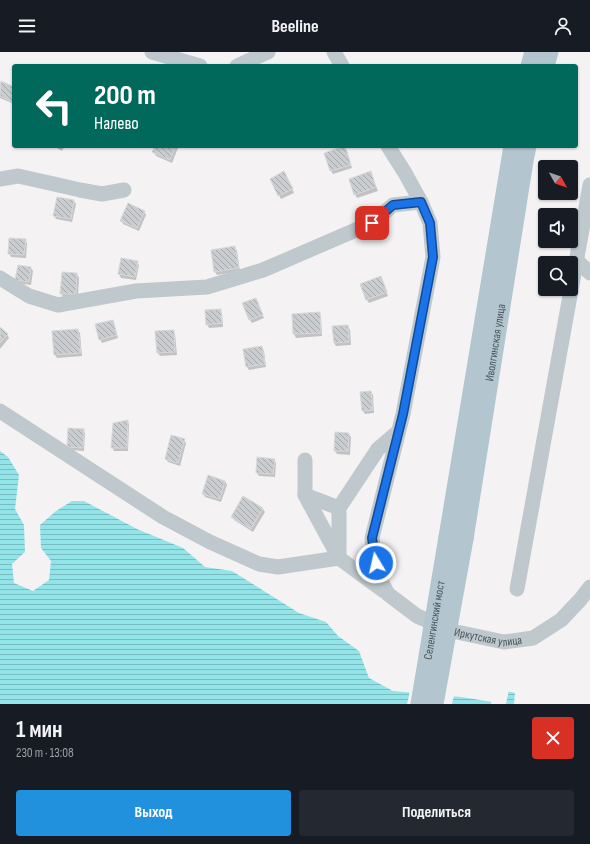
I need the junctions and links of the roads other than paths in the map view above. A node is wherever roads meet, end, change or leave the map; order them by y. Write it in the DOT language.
graph roads {
  1 [pos="152,52"];
  2 [pos="268,52"];
  3 [pos="334,52"];
  4 [pos="534,52"];
  5 [pos="549,52"];
  6 [pos="193,64"];
  7 [pos="241,64"];
  8 [pos="341,64"];
  9 [pos="531,64"];
  10 [pos="546,64"];
  11 [pos="389,148"];
  12 [pos="513,148"];
  13 [pos="527,148"];
  14 [pos="0,179"];
  15 [pos="590,185"];
  16 [pos="124,190"];
  17 [pos="421,202"];
  18 [pos="577,256"];
  19 [pos="578,261"];
  20 [pos="578,262"];
  21 [pos="590,267"];
  22 [pos="590,273"];
  23 [pos="0,278"];
  24 [pos="570,296"];
  25 [pos="0,411"];
  26 [pos="398,432"];
  27 [pos="305,460"];
  28 [pos="305,495"];
  29 [pos="339,508"];
  30 [pos="456,538"];
  31 [pos="339,558"];
  32 [pos="590,587"];
  33 [pos="517,589"];
  34 [pos="388,594"];
  35 [pos="420,704"];
  36 [pos="434,704"];
  1 -- 6 [label="street"];
  2 -- 7 [label="street"];
  3 -- 8 [label="street"];
  4 -- 9 [label="main road"];
  5 -- 10 [label="main road"];
  11 -- 17 [label="street, Иркутская улица"];
  12 -- 30 [label="main road, Иволгинская улица"];
  13 -- 30 [label="main road, Иволгинская улица"];
  14 -- 16 [label="street"];
  15 -- 18 [label="street"];
  17 -- 23 [label="street"];
  17 -- 26 [label="street, Иркутская улица"];
  19 -- 21 [label="street"];
  20 -- 22 [label="street"];
  24 -- 33 [label="street"];
  25 -- 31 [label="street"];
  26 -- 29 [label="street"];
  26 -- 34 [label="street, Иркутская улица"];
  27 -- 28 [label="street"];
  28 -- 29 [label="street"];
  28 -- 31 [label="street"];
  29 -- 31 [label="street"];
  30 -- 35 [label="main road, Селенгинский мост, bridge"];
  30 -- 36 [label="main road, Селенгинский мост, bridge"];
  31 -- 34 [label="street"];
  32 -- 34 [label="street, Иркутская улица"];
}
